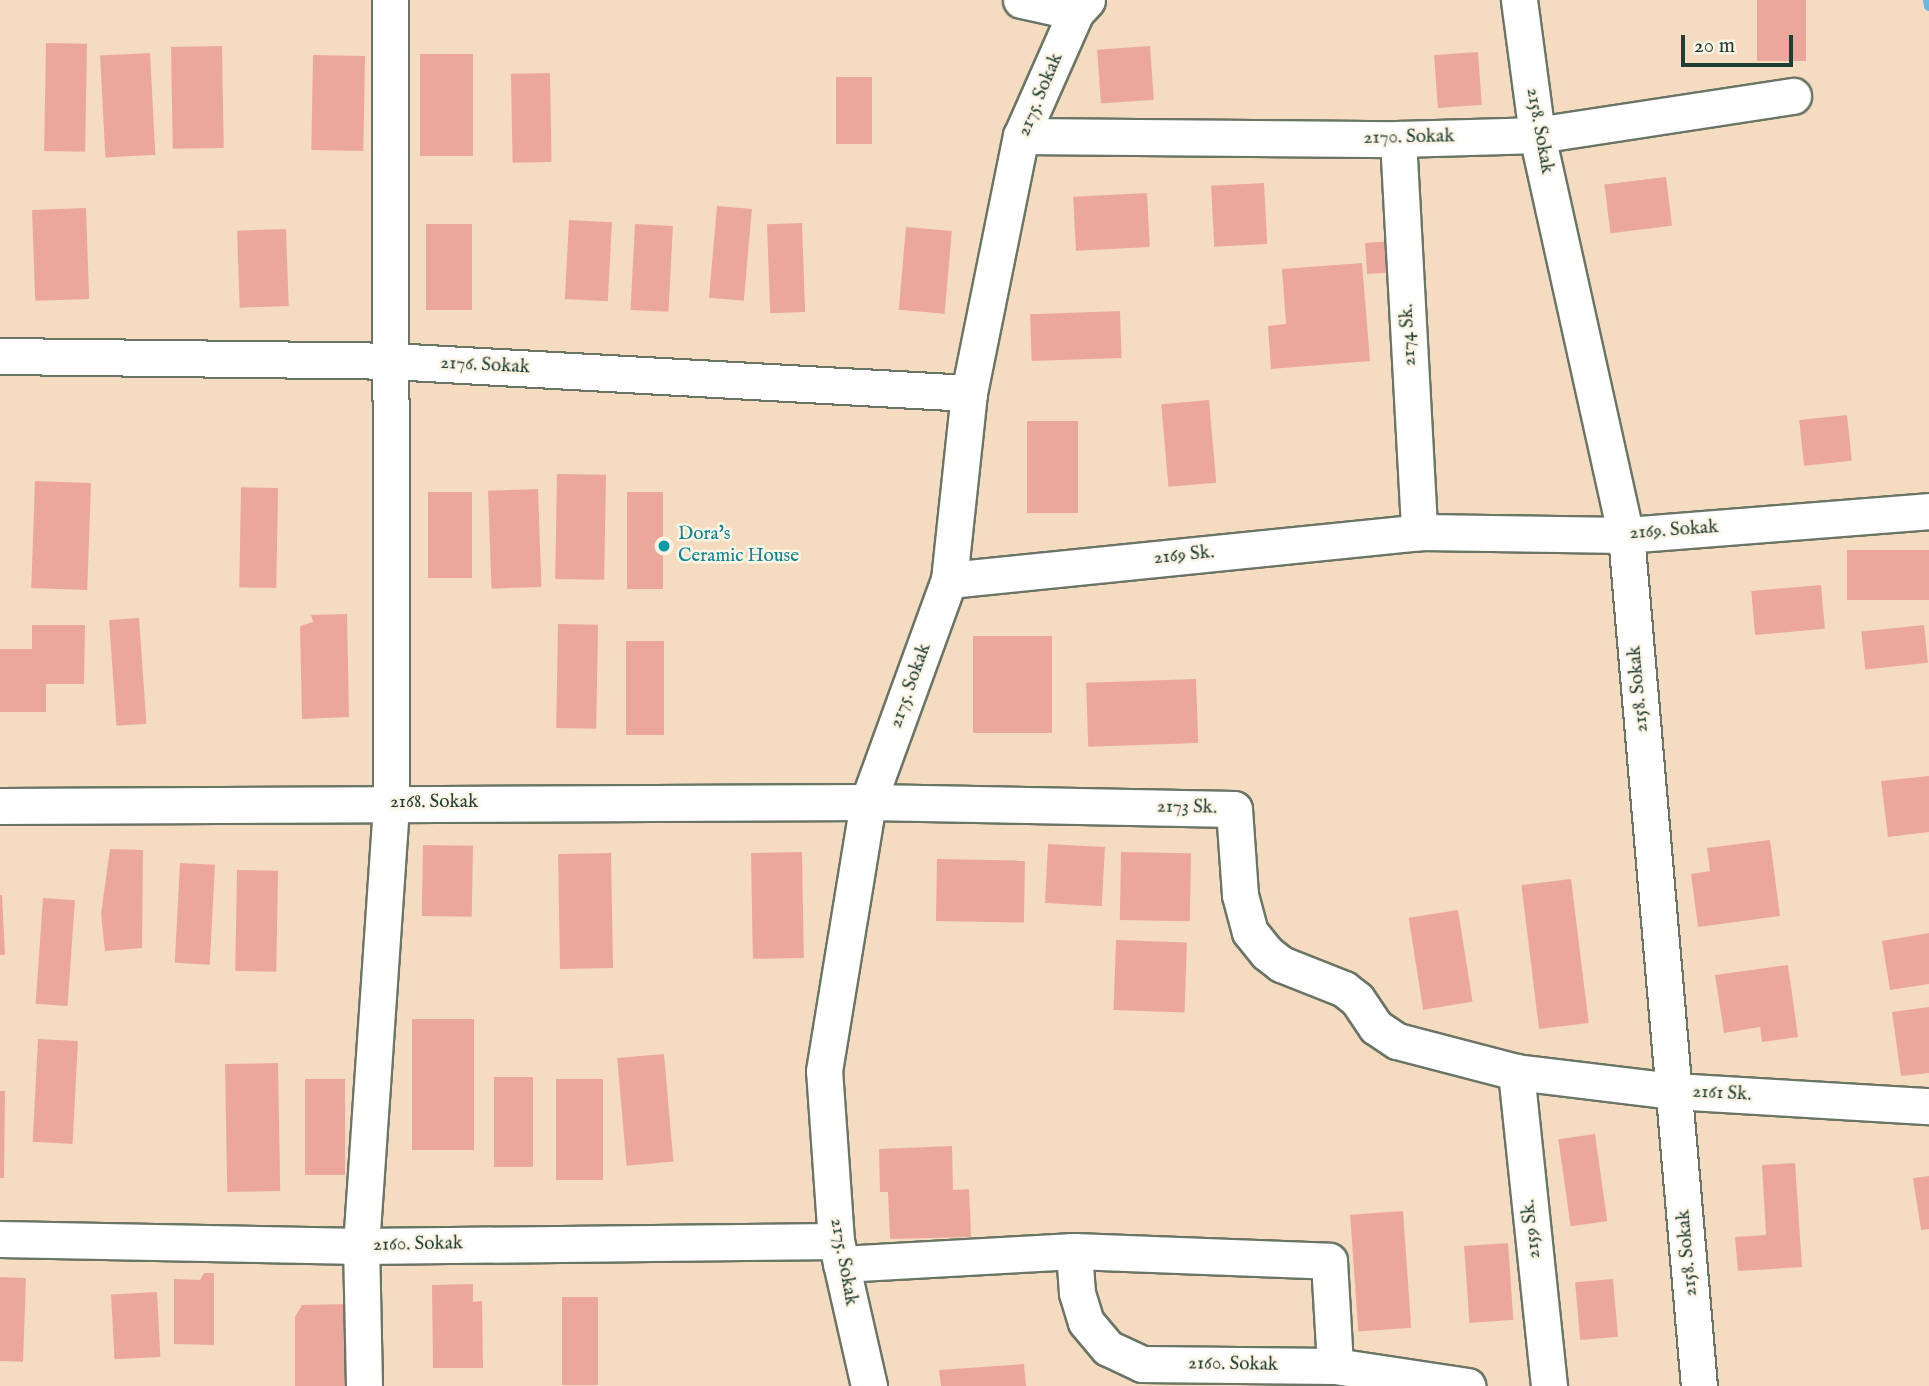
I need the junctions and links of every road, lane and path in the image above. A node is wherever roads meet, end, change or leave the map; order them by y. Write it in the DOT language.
graph roads {
  1 [pos="390,0"];
  2 [pos="1021,0"];
  3 [pos="1519,0"];
  4 [pos="1082,6"];
  5 [pos="1793,96"];
  6 [pos="1537,135"];
  7 [pos="1021,136"];
  8 [pos="1398,139"];
  9 [pos="0,356"];
  10 [pos="391,361"];
  11 [pos="969,393"];
  12 [pos="1929,511"];
  13 [pos="1419,532"];
  14 [pos="1626,535"];
  15 [pos="949,579"];
  16 [pos="868,802"];
  17 [pos="391,803"];
  18 [pos="0,806"];
  19 [pos="1397,1041"];
  20 [pos="1516,1072"];
  21 [pos="1674,1091"];
  22 [pos="1929,1106"];
  23 [pos="0,1239"];
  24 [pos="361,1246"];
  25 [pos="1074,1251"];
  26 [pos="839,1252"];
  27 [pos="1335,1366"];
  28 [pos="364,1386"];
  29 [pos="869,1386"];
  30 [pos="1468,1386"];
  31 [pos="1549,1386"];
  32 [pos="1699,1386"];
  1 -- 10 [label="street"];
  2 -- 4 [label="street"];
  3 -- 6 [label="street, 2158. Sokak"];
  4 -- 7 [label="street, 2175. Sokak"];
  5 -- 6 [label="street, 2170. Sokak"];
  6 -- 8 [label="street, 2170. Sokak"];
  6 -- 14 [label="street, 2158. Sokak"];
  7 -- 8 [label="street, 2170. Sokak"];
  7 -- 11 [label="street, 2175. Sokak"];
  8 -- 13 [label="street, 2174 Sk."];
  9 -- 10 [label="street, 2176. Sokak"];
  10 -- 11 [label="street, 2176. Sokak"];
  10 -- 17 [label="street"];
  11 -- 15 [label="street, 2175. Sokak"];
  12 -- 14 [label="street, 2169. Sokak"];
  13 -- 14 [label="street, 2169. Sokak"];
  13 -- 15 [label="street, 2169 Sk."];
  14 -- 21 [label="street, 2158. Sokak"];
  15 -- 16 [label="street, 2175. Sokak"];
  16 -- 17 [label="street, 2168. Sokak"];
  16 -- 19 [label="street, 2173 Sk."];
  16 -- 26 [label="street, 2175. Sokak"];
  17 -- 18 [label="street, 2168. Sokak"];
  17 -- 24 [label="street"];
  19 -- 20 [label="street, 2161 Sk."];
  20 -- 21 [label="street, 2161 Sk."];
  20 -- 31 [label="street, 2159 Sk."];
  21 -- 22 [label="street, 2161 Sk."];
  21 -- 32 [label="street, 2158. Sokak"];
  23 -- 24 [label="street, 2160. Sokak"];
  24 -- 26 [label="street, 2160. Sokak"];
  24 -- 28 [label="street"];
  25 -- 26 [label="street, 2160. Sokak"];
  25 -- 27 [label="street, 2160. Sokak"];
  25 -- 27 [label="street, 2160. Sokak"];
  26 -- 29 [label="street, 2175. Sokak"];
  27 -- 30 [label="street, 2160. Sokak"];
}
